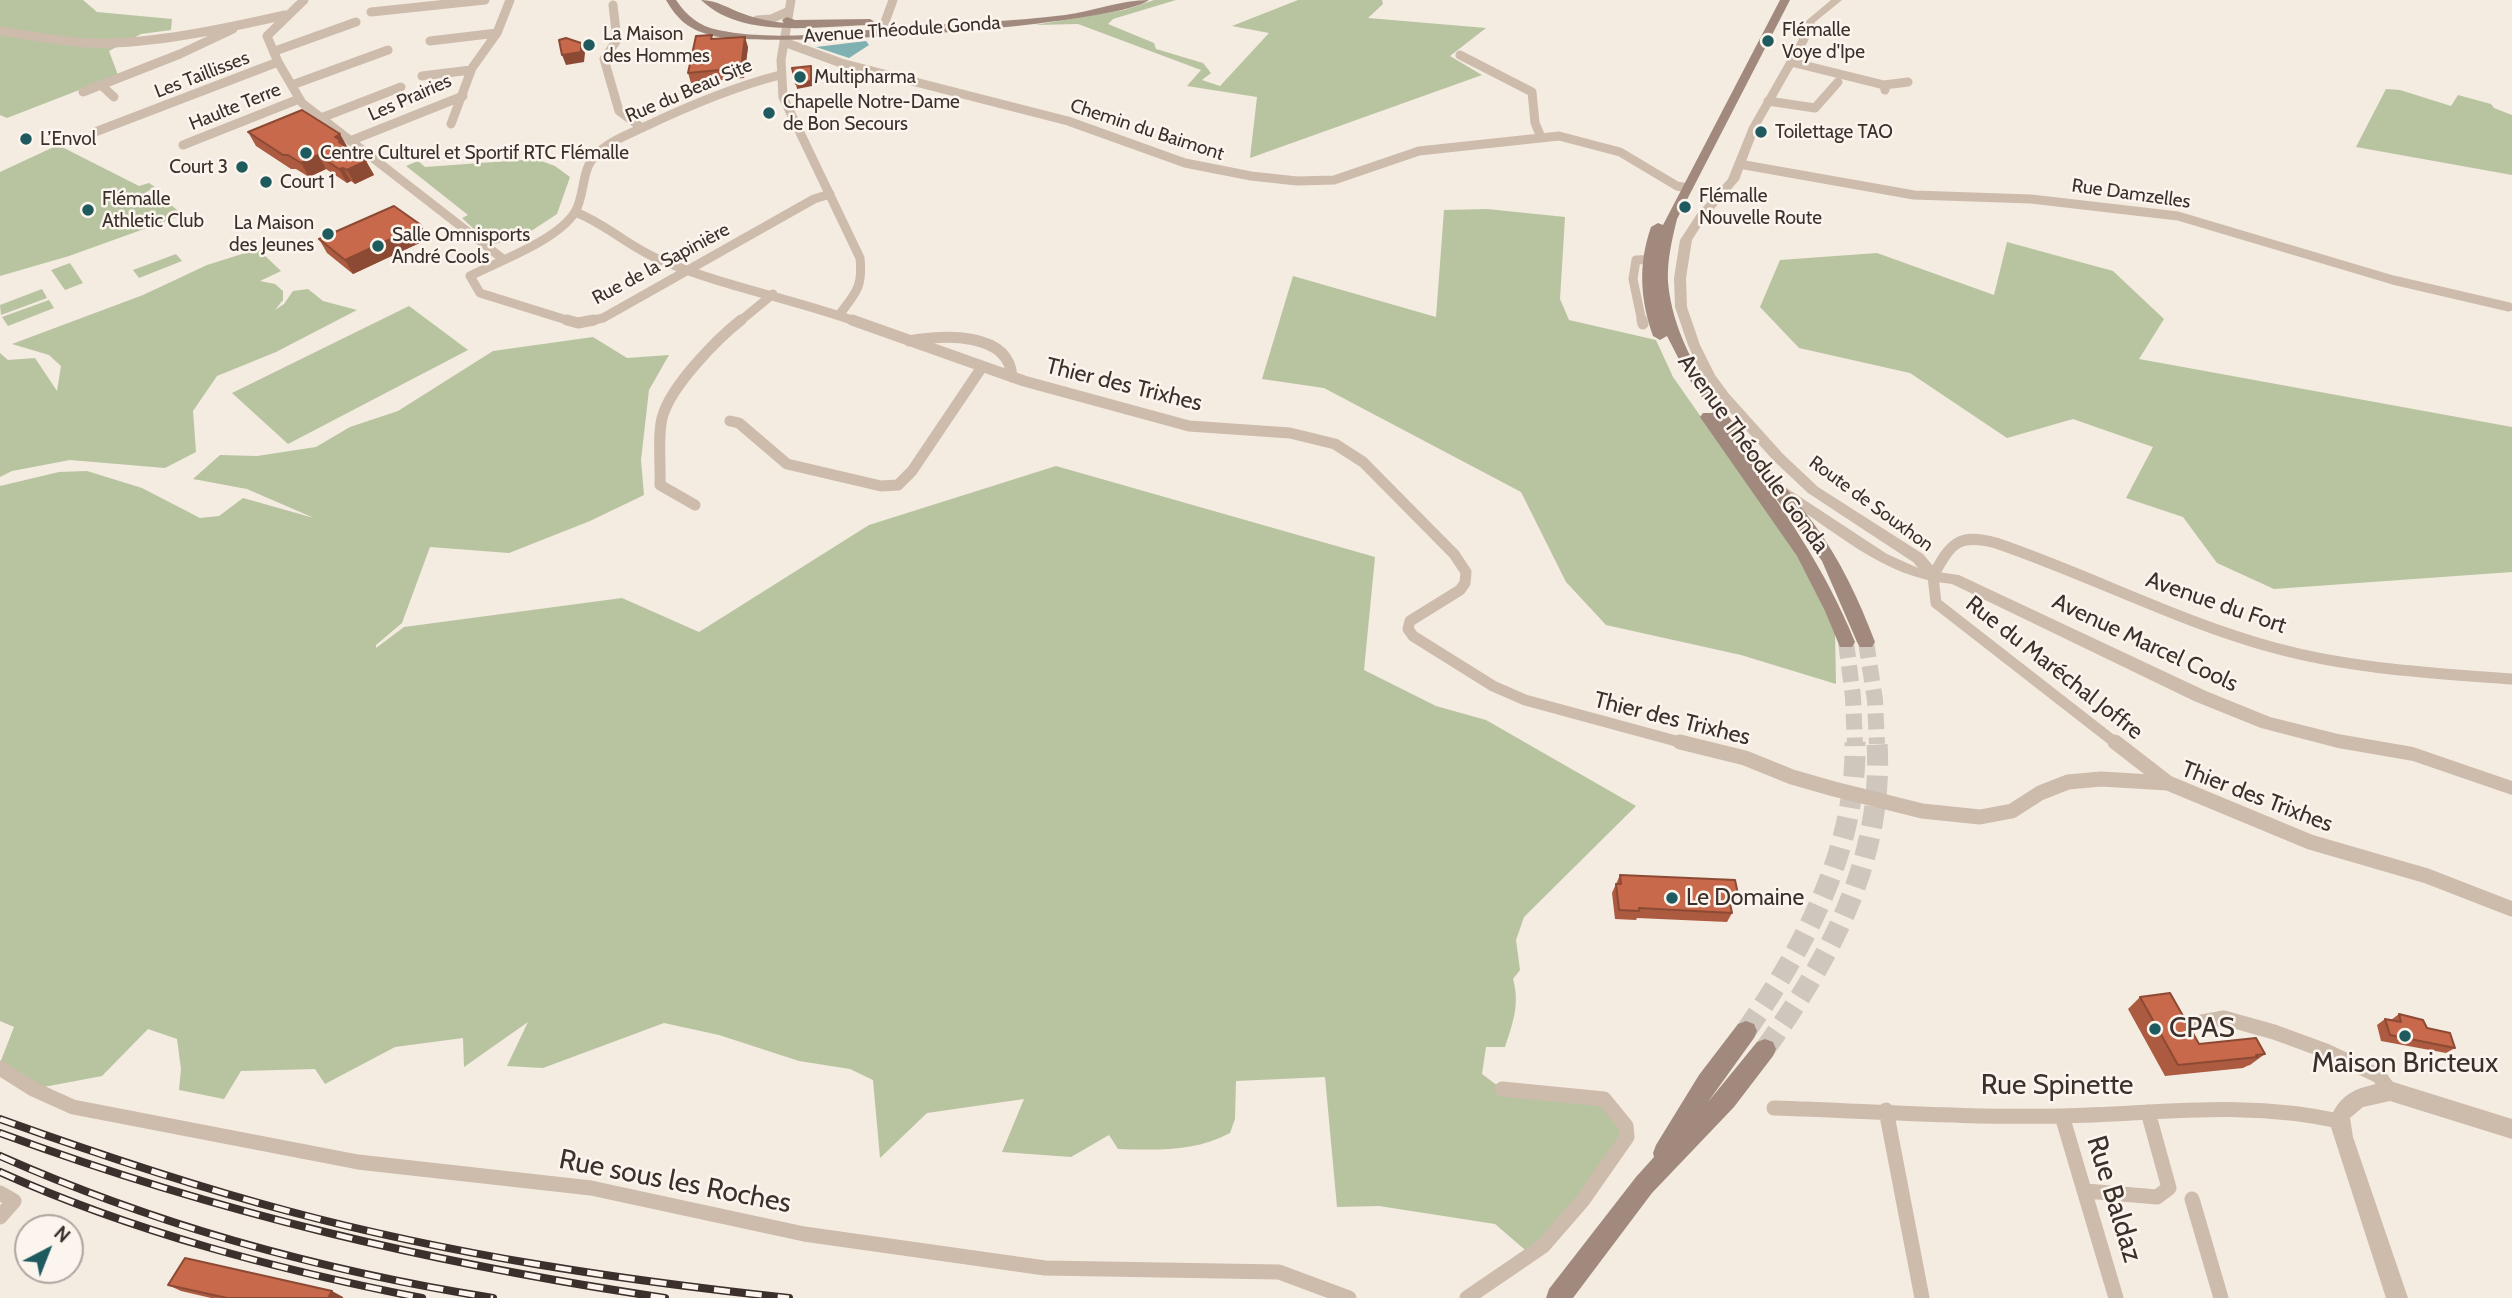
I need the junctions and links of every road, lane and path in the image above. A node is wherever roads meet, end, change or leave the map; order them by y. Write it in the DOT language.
graph roads {
  1 [pos="304,0"];
  2 [pos="485,0"];
  3 [pos="510,0"];
  4 [pos="671,0"];
  5 [pos="791,0"];
  6 [pos="893,0"];
  7 [pos="1135,0"];
  8 [pos="1144,0"];
  9 [pos="1775,0"];
  10 [pos="1785,0"];
  11 [pos="1837,0"];
  12 [pos="709,2"];
  13 [pos="613,5"];
  14 [pos="371,12"];
  15 [pos="288,13"];
  16 [pos="999,19"];
  17 [pos="356,22"];
  18 [pos="885,22"];
  19 [pos="236,26"];
  20 [pos="785,27"];
  21 [pos="0,31"];
  22 [pos="497,33"];
  23 [pos="267,36"];
  24 [pos="430,41"];
  25 [pos="802,42"];
  26 [pos="388,50"];
  27 [pos="275,51"];
  28 [pos="1460,55"];
  29 [pos="278,62"];
  30 [pos="1791,62"];
  31 [pos="471,70"];
  32 [pos="780,75"];
  33 [pos="422,76"];
  34 [pos="1504,78"];
  35 [pos="1838,82"];
  36 [pos="1908,82"];
  37 [pos="101,85"];
  38 [pos="292,85"];
  39 [pos="401,87"];
  40 [pos="83,92"];
  41 [pos="463,96"];
  42 [pos="114,97"];
  43 [pos="299,99"];
  44 [pos="1768,101"];
  45 [pos="126,108"];
  46 [pos="136,116"];
  47 [pos="321,118"];
  48 [pos="451,124"];
  49 [pos="642,128"];
  50 [pos="95,132"];
  51 [pos="1541,137"];
  52 [pos="350,141"];
  53 [pos="184,145"];
  54 [pos="1739,164"];
  55 [pos="1682,187"];
  56 [pos="830,194"];
  57 [pos="575,212"];
  58 [pos="503,259"];
  59 [pos="1655,259"];
  60 [pos="687,271"];
  61 [pos="773,294"];
  62 [pos="2509,307"];
  63 [pos="839,315"];
  64 [pos="1643,324"];
  65 [pos="908,341"];
  66 [pos="982,368"];
  67 [pos="1012,377"];
  68 [pos="1724,397"];
  69 [pos="730,421"];
  70 [pos="1726,421"];
  71 [pos="1780,490"];
  72 [pos="695,505"];
  73 [pos="1933,576"];
  74 [pos="1846,642"];
  75 [pos="1866,642"];
  76 [pos="2512,679"];
  77 [pos="2168,783"];
  78 [pos="2512,788"];
  79 [pos="2512,909"];
  80 [pos="2180,1026"];
  81 [pos="1746,1031"];
  82 [pos="1765,1049"];
  83 [pos="0,1068"];
  84 [pos="1502,1089"];
  85 [pos="2390,1091"];
  86 [pos="1774,1108"];
  87 [pos="1886,1110"];
  88 [pos="2148,1112"];
  89 [pos="2062,1116"];
  90 [pos="2339,1121"];
  91 [pos="2512,1129"];
  92 [pos="1644,1185"];
  93 [pos="2086,1191"];
  94 [pos="7,1197"];
  95 [pos="2192,1199"];
  96 [pos="0,1217"];
  97 [pos="1349,1298"];
  98 [pos="1467,1298"];
  99 [pos="1558,1298"];
  100 [pos="1922,1298"];
  101 [pos="2116,1298"];
  102 [pos="2221,1298"];
  103 [pos="2397,1298"];
  1 -- 15 [label="street"];
  2 -- 14 [label="street"];
  3 -- 22 [label="street, Les Prairies"];
  4 -- 20 [label="main road, Avenue Théodule Gonda"];
  5 -- 20 [label="street"];
  6 -- 18 [label="street"];
  7 -- 16 [label="main road, Avenue Théodule Gonda"];
  8 -- 25 [label="main road, Avenue Théodule Gonda"];
  9 -- 55 [label="main road, Avenue Théodule Gonda"];
  10 -- 55 [label="main road, Avenue Théodule Gonda"];
  11 -- 30 [label="street, Route de Souxhon"];
  12 -- 20 [label="main road, Avenue Théodule Gonda"];
  13 -- 49 [label="street"];
  15 -- 19 [label="street"];
  15 -- 23 [label="street"];
  16 -- 18 [label="main road, Avenue Théodule Gonda"];
  16 -- 20 [label="main road, Avenue Théodule Gonda"];
  17 -- 27 [label="street"];
  18 -- 20 [label="main road, Avenue Théodule Gonda"];
  19 -- 21 [label="street"];
  19 -- 23 [label="street"];
  19 -- 37 [label="street"];
  20 -- 25 [label="main road, Avenue Théodule Gonda"];
  20 -- 32 [label="street"];
  22 -- 24 [label="street"];
  22 -- 31 [label="street, Les Prairies"];
  23 -- 27 [label="street"];
  25 -- 51 [label="street, Chemin du Baimont"];
  26 -- 38 [label="street"];
  27 -- 29 [label="street"];
  28 -- 34 [label="street"];
  29 -- 38 [label="street"];
  29 -- 46 [label="street, Les Taillisses"];
  30 -- 36 [label="street"];
  30 -- 44 [label="street, Route de Souxhon"];
  31 -- 33 [label="street"];
  31 -- 41 [label="street, Les Prairies"];
  32 -- 49 [label="street, Rue du Beau Site"];
  32 -- 56 [label="street"];
  34 -- 51 [label="street"];
  35 -- 44 [label="street"];
  37 -- 40 [label="street"];
  37 -- 42 [label="street"];
  38 -- 43 [label="street"];
  39 -- 47 [label="street, Les Prairies"];
  41 -- 48 [label="street"];
  41 -- 52 [label="street, Les Prairies"];
  43 -- 47 [label="street"];
  43 -- 53 [label="street, Haulte Terre"];
  44 -- 54 [label="street, Route de Souxhon"];
  45 -- 46 [label="street, Les Taillisses"];
  46 -- 50 [label="street, Les Taillisses"];
  47 -- 52 [label="street"];
  49 -- 57 [label="street, Rue du Beau Site"];
  51 -- 55 [label="street, Chemin du Baimont"];
  52 -- 58 [label="street"];
  54 -- 62 [label="street, Rue Damzelles"];
  54 -- 68 [label="street, Route de Souxhon"];
  55 -- 59 [label="main road, Avenue Théodule Gonda"];
  56 -- 60 [label="street, Rue de la Sapinière"];
  56 -- 63 [label="street"];
  57 -- 58 [label="street"];
  57 -- 60 [label="street, Thier des Trixhes"];
  58 -- 60 [label="street, Rue de la Sapinière"];
  59 -- 64 [label="street, Avenue Théodule Gonda"];
  59 -- 70 [label="main road, Avenue Théodule Gonda"];
  59 -- 74 [label="main road, Avenue Théodule Gonda"];
  60 -- 61 [label="street, Thier des Trixhes"];
  61 -- 63 [label="street, Thier des Trixhes"];
  61 -- 72 [label="street"];
  63 -- 65 [label="street, Thier des Trixhes"];
  65 -- 66 [label="street, Thier des Trixhes"];
  65 -- 67 [label="street, Thier des Trixhes"];
  66 -- 67 [label="street, Thier des Trixhes"];
  66 -- 69 [label="street"];
  67 -- 77 [label="street, Thier des Trixhes"];
  68 -- 70 [label="street"];
  68 -- 73 [label="street, Route de Souxhon"];
  70 -- 71 [label="main road, Avenue Théodule Gonda"];
  71 -- 73 [label="street, Avenue Marcel Cools"];
  71 -- 75 [label="main road, Avenue Théodule Gonda"];
  73 -- 76 [label="street, Avenue du Fort"];
  73 -- 77 [label="street, Rue du Maréchal Joffre"];
  73 -- 78 [label="street, Avenue Marcel Cools"];
  77 -- 79 [label="street, Thier des Trixhes"];
  80 -- 85 [label="street"];
  81 -- 92 [label="main road"];
  82 -- 92 [label="main road"];
  83 -- 97 [label="street, Rue sous les Roches"];
  84 -- 98 [label="street"];
  85 -- 90 [label="street"];
  85 -- 91 [label="street"];
  86 -- 87 [label="street, Rue Spinette"];
  87 -- 89 [label="street, Rue Spinette"];
  87 -- 100 [label="street"];
  88 -- 89 [label="street, Rue Spinette"];
  88 -- 90 [label="street, Rue Spinette"];
  88 -- 93 [label="street"];
  89 -- 93 [label="street, Rue Baldaz"];
  90 -- 103 [label="street"];
  92 -- 99 [label="main road"];
  93 -- 101 [label="street, Rue Baldaz"];
  94 -- 96 [label="street"];
  95 -- 102 [label="street"];
}
